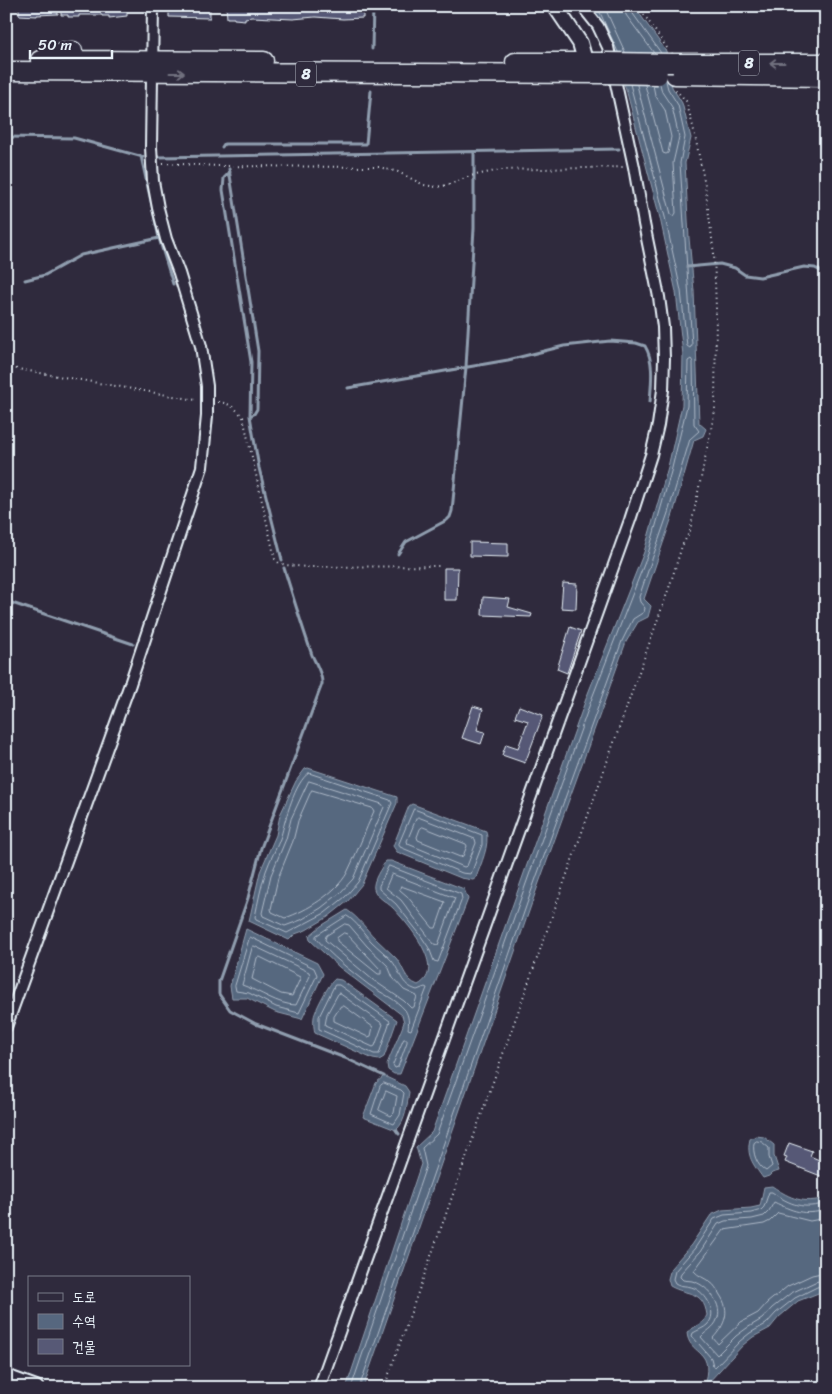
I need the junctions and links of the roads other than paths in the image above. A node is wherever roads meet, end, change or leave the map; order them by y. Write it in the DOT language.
graph roads {
  1 [pos="153,6"];
  2 [pos="555,6"];
  3 [pos="582,6"];
  4 [pos="6,60"];
  5 [pos="826,63"];
  6 [pos="148,64"];
  7 [pos="597,68"];
  8 [pos="672,69"];
  9 [pos="6,71"];
  10 [pos="826,77"];
  11 [pos="6,1027"];
  12 [pos="6,1377"];
  13 [pos="36,1388"];
  14 [pos="319,1388"];
  1 -- 6 [label="street"];
  2 -- 7 [label="street"];
  3 -- 14 [label="street"];
  4 -- 6 [label="highway, 8"];
  5 -- 8 [label="highway, 8, one-way"];
  6 -- 7 [label="highway, 8"];
  6 -- 9 [label="highway, 8"];
  6 -- 11 [label="street"];
  7 -- 8 [label="highway, 8, bridge"];
  8 -- 10 [label="highway, 8"];
  12 -- 13 [label="street"];
}
